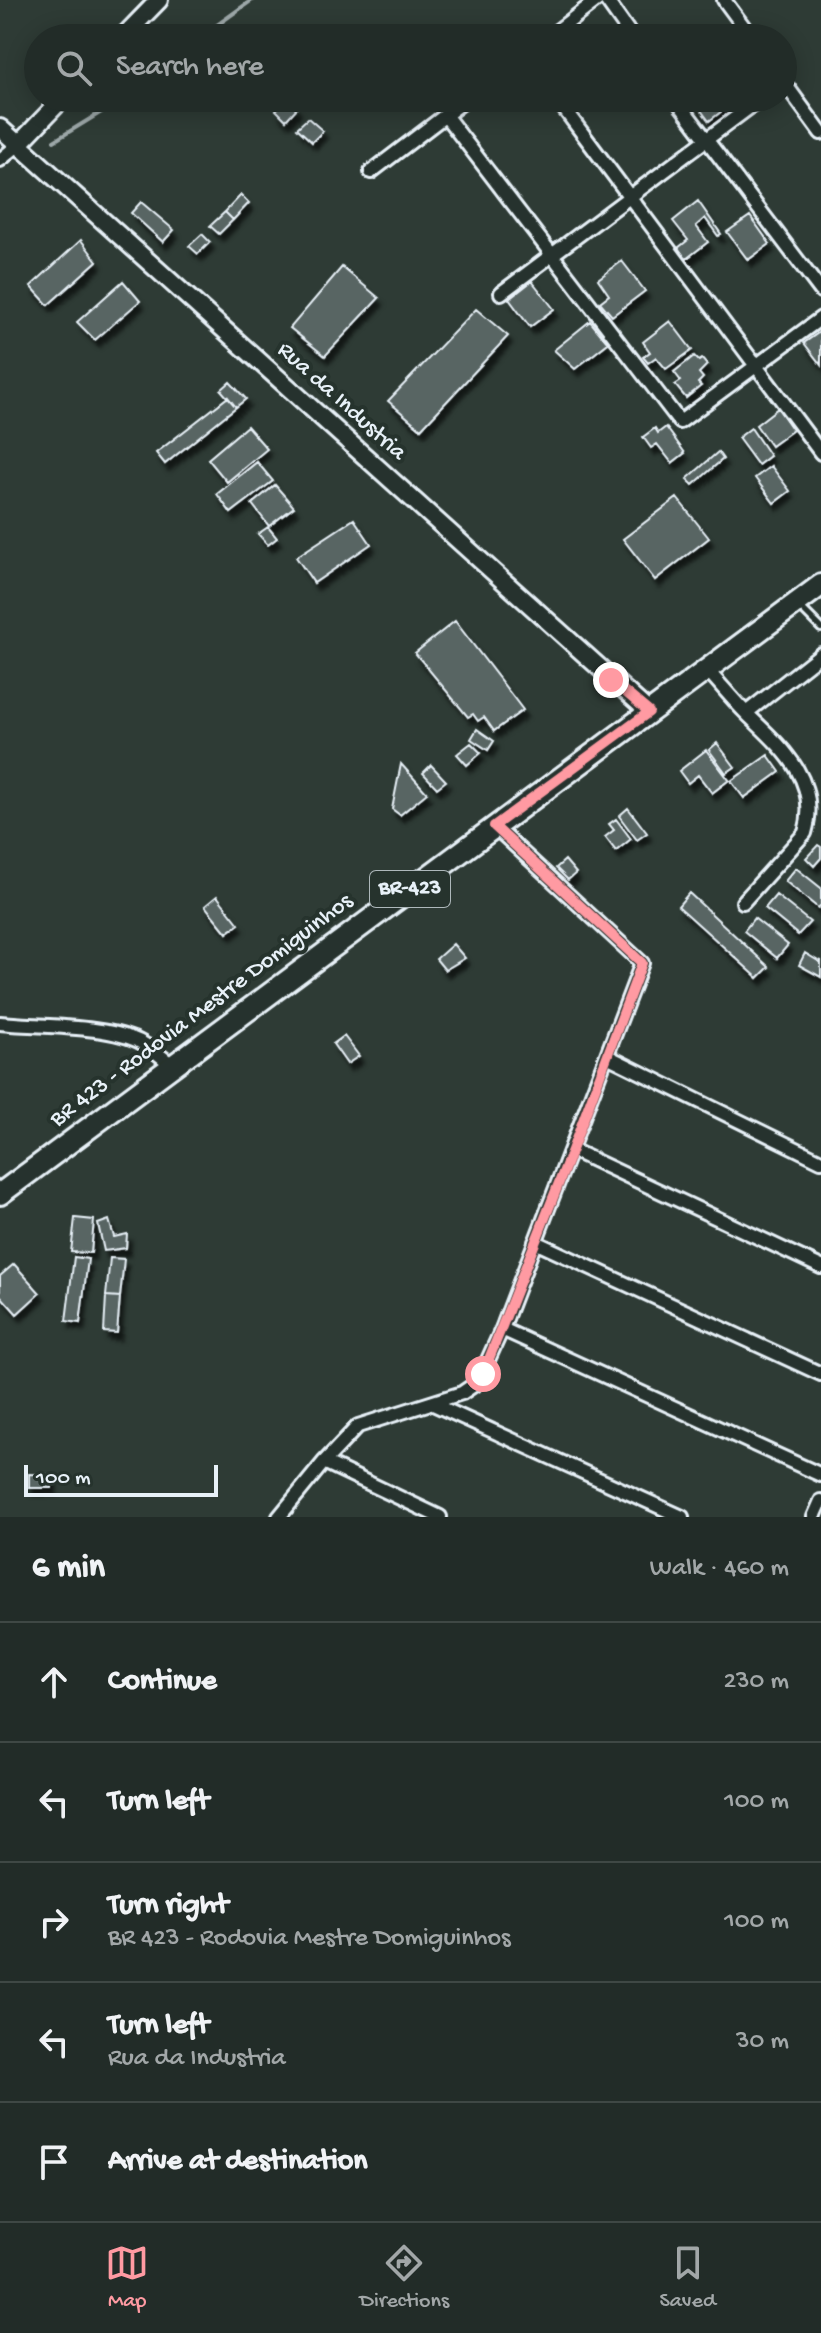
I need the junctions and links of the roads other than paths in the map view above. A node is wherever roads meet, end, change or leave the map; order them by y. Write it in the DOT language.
graph roads {
  1 [pos="159,0"];
  2 [pos="597,0"];
  3 [pos="606,0"];
  4 [pos="724,0"];
  5 [pos="136,24"];
  6 [pos="566,24"];
  7 [pos="623,24"];
  8 [pos="742,24"];
  9 [pos="797,101"];
  10 [pos="50,112"];
  11 [pos="449,112"];
  12 [pos="566,112"];
  13 [pos="685,112"];
  14 [pos="743,112"];
  15 [pos="445,115"];
  16 [pos="0,128"];
  17 [pos="821,133"];
  18 [pos="705,139"];
  19 [pos="18,145"];
  20 [pos="0,160"];
  21 [pos="371,172"];
  22 [pos="629,197"];
  23 [pos="552,254"];
  24 [pos="821,291"];
  25 [pos="501,293"];
  26 [pos="821,318"];
  27 [pos="756,367"];
  28 [pos="821,453"];
  29 [pos="821,585"];
  30 [pos="796,604"];
  31 [pos="821,628"];
  32 [pos="821,654"];
  33 [pos="708,671"];
  34 [pos="649,712"];
  35 [pos="746,713"];
  36 [pos="494,826"];
  37 [pos="743,902"];
  38 [pos="0,1023"];
  39 [pos="607,1056"];
  40 [pos="172,1065"];
  41 [pos="572,1150"];
  42 [pos="821,1161"];
  43 [pos="0,1194"];
  44 [pos="535,1242"];
  45 [pos="821,1267"];
  46 [pos="502,1329"];
  47 [pos="821,1374"];
  48 [pos="431,1403"];
  49 [pos="324,1462"];
  50 [pos="821,1475"];
  51 [pos="821,1501"];
  52 [pos="279,1517"];
  53 [pos="440,1517"];
  54 [pos="682,1517"];
  55 [pos="814,1517"];
  1 -- 5 [label="street"];
  2 -- 6 [label="street"];
  3 -- 7 [label="street"];
  4 -- 8 [label="street"];
  9 -- 17 [label="street"];
  10 -- 19 [label="street"];
  11 -- 15 [label="street"];
  12 -- 22 [label="street"];
  13 -- 18 [label="street"];
  14 -- 18 [label="street"];
  15 -- 21 [label="street"];
  15 -- 23 [label="street"];
  16 -- 19 [label="street, Rua da Industria"];
  18 -- 22 [label="street"];
  18 -- 24 [label="street"];
  19 -- 20 [label="street"];
  19 -- 34 [label="street, Rua da Industria"];
  22 -- 23 [label="street"];
  22 -- 27 [label="street"];
  23 -- 25 [label="street"];
  23 -- 27 [label="street"];
  26 -- 27 [label="street"];
  27 -- 28 [label="street"];
  29 -- 30 [label="main road, BR 423 - Rodovia Mestre Domiguinhos / BR-423"];
  30 -- 31 [label="lane"];
  30 -- 33 [label="main road, BR 423 - Rodovia Mestre Domiguinhos / BR-423"];
  32 -- 35 [label="street"];
  33 -- 34 [label="main road, BR 423 - Rodovia Mestre Domiguinhos / BR-423"];
  33 -- 35 [label="street"];
  34 -- 36 [label="main road, BR 423 - Rodovia Mestre Domiguinhos / BR-423"];
  35 -- 37 [label="street"];
  36 -- 39 [label="street"];
  36 -- 40 [label="main road, BR 423 - Rodovia Mestre Domiguinhos / BR-423"];
  38 -- 40 [label="street"];
  39 -- 41 [label="street"];
  39 -- 42 [label="street"];
  40 -- 43 [label="main road, BR 423 - Rodovia Mestre Domiguinhos / BR-423"];
  41 -- 44 [label="street"];
  41 -- 45 [label="street"];
  44 -- 46 [label="street"];
  44 -- 47 [label="street"];
  46 -- 48 [label="street"];
  46 -- 50 [label="street"];
  48 -- 49 [label="street"];
  48 -- 54 [label="street"];
  49 -- 52 [label="street"];
  49 -- 53 [label="street"];
  51 -- 55 [label="street"];
}
